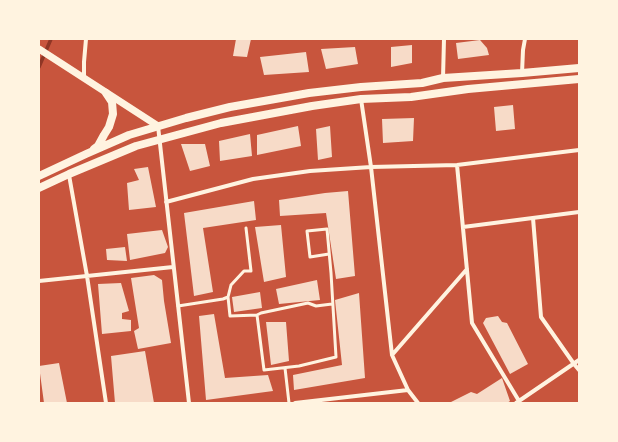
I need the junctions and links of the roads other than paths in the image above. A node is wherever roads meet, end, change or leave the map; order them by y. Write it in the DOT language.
graph roads {
  1 [pos="86,39"];
  2 [pos="444,39"];
  3 [pos="525,39"];
  4 [pos="39,49"];
  5 [pos="579,68"];
  6 [pos="522,73"];
  7 [pos="443,78"];
  8 [pos="84,79"];
  9 [pos="579,79"];
  10 [pos="106,93"];
  11 [pos="362,99"];
  12 [pos="158,126"];
  13 [pos="160,139"];
  14 [pos="579,150"];
  15 [pos="86,154"];
  16 [pos="457,165"];
  17 [pos="371,167"];
  18 [pos="69,174"];
  19 [pos="39,176"];
  20 [pos="39,188"];
  21 [pos="166,202"];
  22 [pos="579,212"];
  23 [pos="533,218"];
  24 [pos="246,228"];
  25 [pos="463,228"];
  26 [pos="329,254"];
  27 [pos="173,267"];
  28 [pos="467,268"];
  29 [pos="87,276"];
  30 [pos="39,281"];
  31 [pos="228,297"];
  32 [pos="332,304"];
  33 [pos="178,306"];
  34 [pos="257,315"];
  35 [pos="392,355"];
  36 [pos="579,360"];
  37 [pos="574,364"];
  38 [pos="285,368"];
  39 [pos="579,370"];
  40 [pos="408,390"];
  41 [pos="334,401"];
  42 [pos="517,402"];
  43 [pos="106,403"];
  44 [pos="189,403"];
  45 [pos="289,403"];
  46 [pos="295,403"];
  47 [pos="418,403"];
  1 -- 8 [label="street"];
  2 -- 7 [label="street"];
  3 -- 6 [label="street"];
  4 -- 8 [label="street"];
  5 -- 6 [label="main road"];
  6 -- 7 [label="main road"];
  7 -- 12 [label="main road"];
  8 -- 10 [label="street"];
  9 -- 11 [label="main road"];
  10 -- 12 [label="street"];
  10 -- 15 [label="main road"];
  11 -- 13 [label="main road"];
  11 -- 17 [label="street"];
  12 -- 13 [label="street"];
  12 -- 15 [label="main road"];
  13 -- 18 [label="main road"];
  13 -- 21 [label="street"];
  14 -- 16 [label="street"];
  15 -- 19 [label="main road"];
  16 -- 17 [label="street"];
  16 -- 25 [label="street"];
  17 -- 21 [label="street"];
  17 -- 35 [label="street"];
  18 -- 20 [label="main road"];
  18 -- 29 [label="street"];
  21 -- 27 [label="street"];
  22 -- 23 [label="street"];
  23 -- 25 [label="street"];
  23 -- 37 [label="street"];
  24 -- 31 [label="lane"];
  25 -- 28 [label="street"];
  26 -- 26 [label="lane"];
  26 -- 32 [label="lane"];
  27 -- 29 [label="street"];
  27 -- 33 [label="street"];
  28 -- 35 [label="street"];
  28 -- 42 [label="street"];
  29 -- 30 [label="street"];
  29 -- 43 [label="street"];
  31 -- 33 [label="lane"];
  31 -- 34 [label="lane"];
  32 -- 34 [label="lane"];
  32 -- 38 [label="lane"];
  33 -- 44 [label="street"];
  34 -- 38 [label="lane"];
  35 -- 40 [label="street"];
  36 -- 37 [label="street"];
  37 -- 39 [label="street"];
  37 -- 42 [label="street"];
  38 -- 45 [label="lane"];
  40 -- 41 [label="street"];
  40 -- 47 [label="street"];
  41 -- 46 [label="street"];
}
